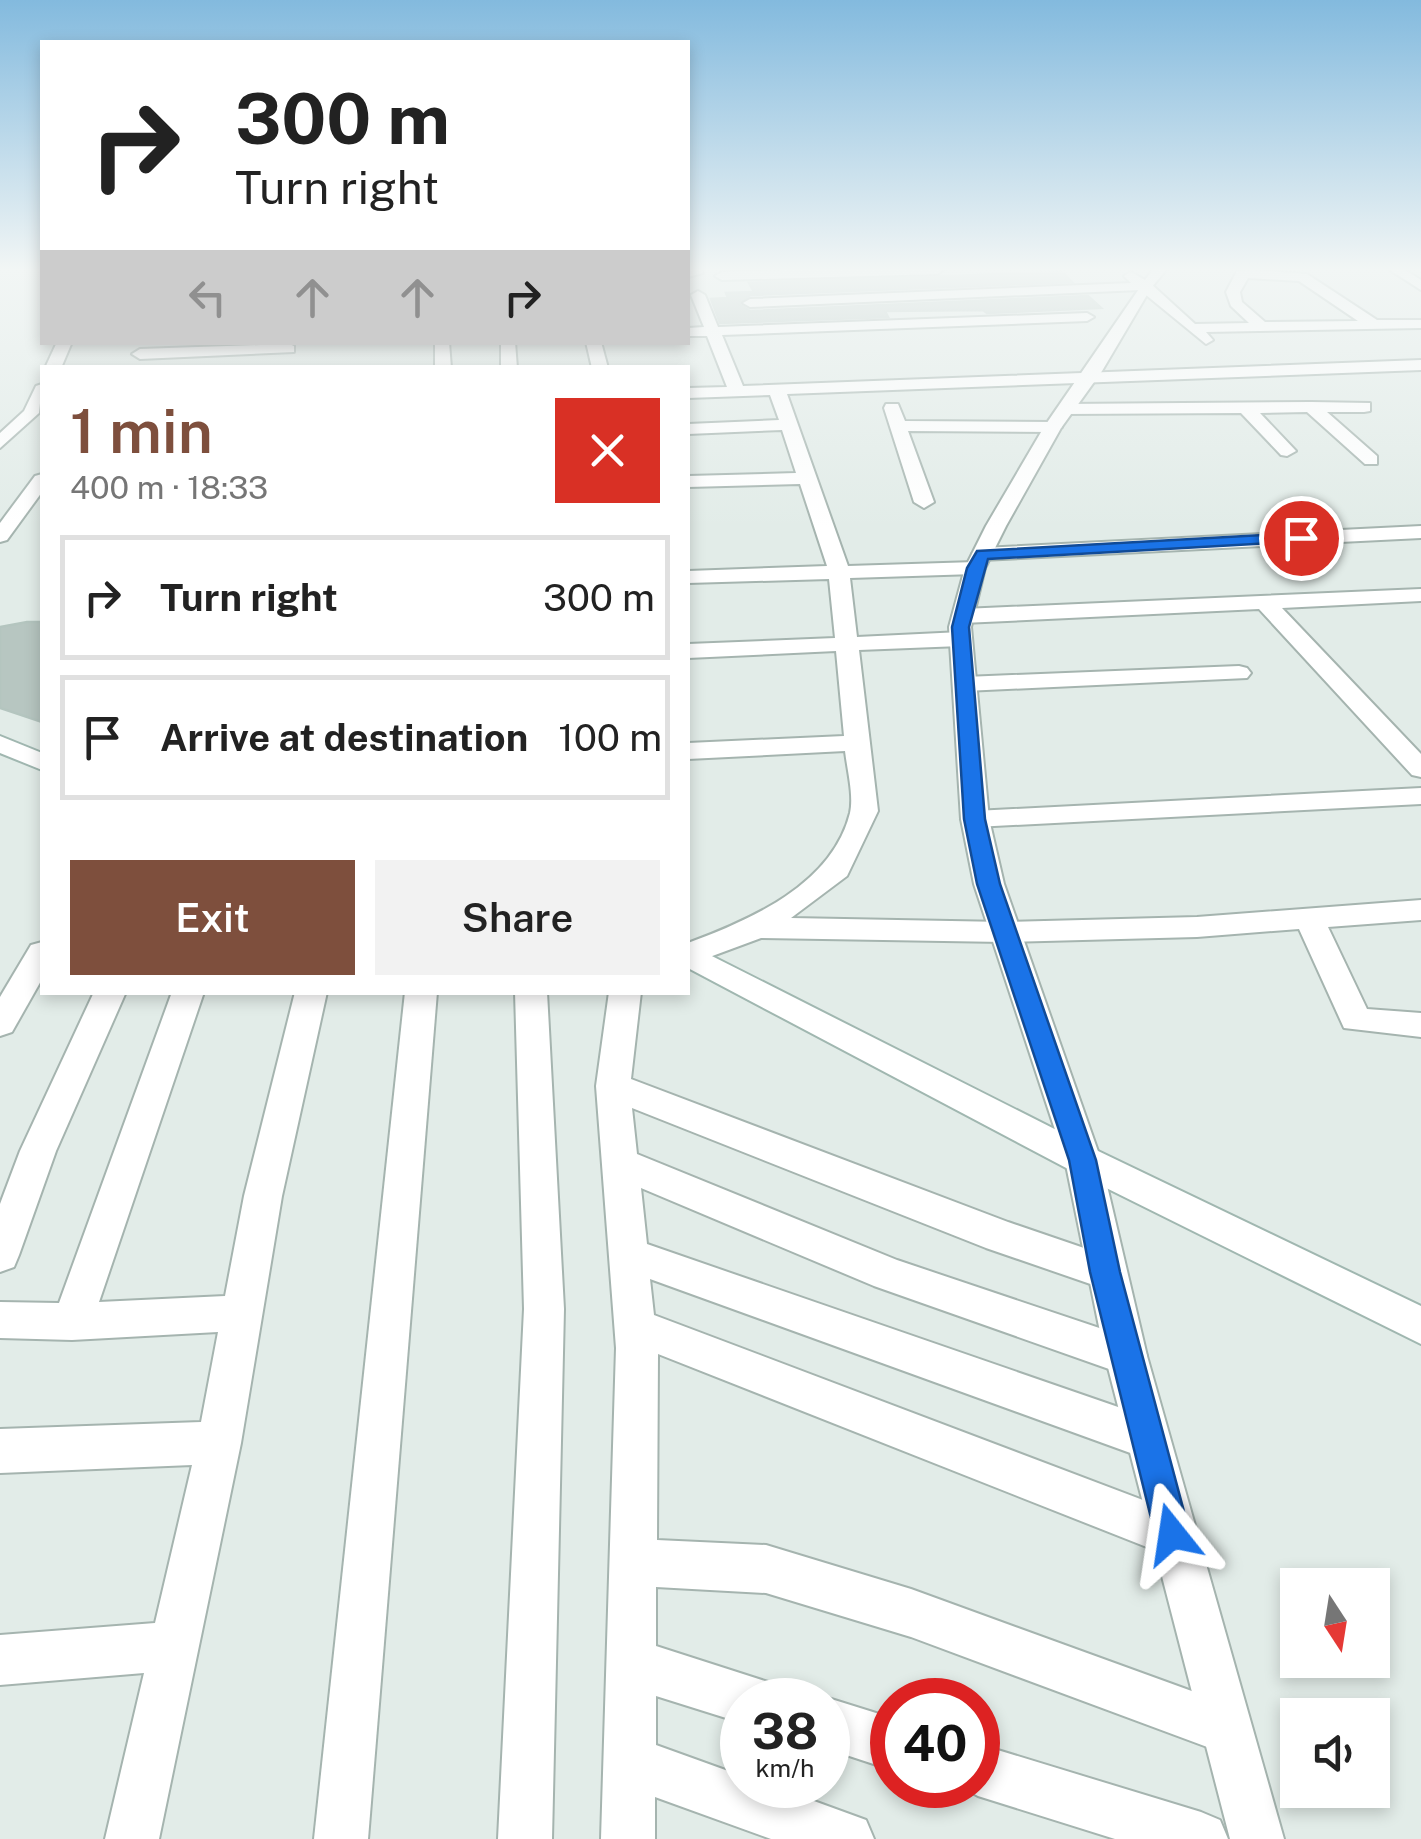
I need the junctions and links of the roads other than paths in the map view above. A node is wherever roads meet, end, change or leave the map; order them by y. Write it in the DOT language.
graph roads {
  1 [pos="722,356"];
  2 [pos="1103,356"];
  3 [pos="1421,365"];
  4 [pos="1086,380"];
  5 [pos="884,387"];
  6 [pos="777,390"];
  7 [pos="737,392"];
  8 [pos="690,393"];
  9 [pos="1364,407"];
  10 [pos="1246,408"];
  11 [pos="1311,408"];
  12 [pos="37,412"];
  13 [pos="0,414"];
  14 [pos="1059,418"];
  15 [pos="789,425"];
  16 [pos="898,426"];
  17 [pos="690,429"];
  18 [pos="0,443"];
  19 [pos="1287,451"];
  20 [pos="1370,460"];
  21 [pos="806,478"];
  22 [pos="690,482"];
  23 [pos="40,483"];
  24 [pos="924,502"];
  25 [pos="1421,532"];
  26 [pos="0,536"];
  27 [pos="978,561"];
  28 [pos="839,572"];
  29 [pos="690,577"];
  30 [pos="1421,595"];
  31 [pos="1264,602"];
  32 [pos="962,628"];
  33 [pos="846,644"];
  34 [pos="690,651"];
  35 [pos="1239,673"];
  36 [pos="965,684"];
  37 [pos="857,743"];
  38 [pos="0,744"];
  39 [pos="690,751"];
  40 [pos="40,761"];
  41 [pos="1421,768"];
  42 [pos="1421,796"];
  43 [pos="975,819"];
  44 [pos="1421,910"];
  45 [pos="1309,919"];
  46 [pos="758,928"];
  47 [pos="1004,932"];
  48 [pos="690,954"];
  49 [pos="40,956"];
  50 [pos="690,956"];
  51 [pos="109,995"];
  52 [pos="187,995"];
  53 [pos="310,995"];
  54 [pos="421,995"];
  55 [pos="531,995"];
  56 [pos="624,995"];
  57 [pos="0,1024"];
  58 [pos="1421,1025"];
  59 [pos="613,1086"];
  60 [pos="1082,1160"];
  61 [pos="618,1162"];
  62 [pos="627,1254"];
  63 [pos="0,1255"];
  64 [pos="1105,1272"];
  65 [pos="242,1313"];
  66 [pos="0,1320"];
  67 [pos="72,1322"];
  68 [pos="635,1326"];
  69 [pos="1421,1326"];
  70 [pos="1126,1356"];
  71 [pos="1147,1438"];
  72 [pos="219,1443"];
  73 [pos="0,1451"];
  74 [pos="1172,1534"];
  75 [pos="633,1562"];
  76 [pos="175,1646"];
  77 [pos="0,1660"];
  78 [pos="631,1663"];
  79 [pos="720,1691"];
  80 [pos="1226,1728"];
  81 [pos="629,1762"];
  82 [pos="1000,1777"];
  83 [pos="132,1839"];
  84 [pos="341,1839"];
  85 [pos="524,1839"];
  86 [pos="628,1839"];
  87 [pos="847,1839"];
  88 [pos="1201,1839"];
  89 [pos="1258,1839"];
  1 -- 7 [label="street"];
  2 -- 4 [label="street"];
  3 -- 4 [label="street"];
  4 -- 5 [label="street"];
  4 -- 14 [label="street"];
  5 -- 6 [label="street"];
  5 -- 16 [label="street"];
  6 -- 7 [label="street"];
  6 -- 15 [label="street"];
  7 -- 8 [label="street"];
  9 -- 11 [label="street"];
  10 -- 11 [label="street"];
  10 -- 14 [label="street"];
  10 -- 19 [label="street"];
  11 -- 20 [label="street"];
  12 -- 13 [label="street"];
  12 -- 18 [label="street"];
  14 -- 16 [label="street"];
  14 -- 27 [label="street"];
  15 -- 17 [label="street"];
  15 -- 21 [label="street"];
  16 -- 24 [label="street"];
  21 -- 22 [label="street"];
  21 -- 28 [label="street"];
  23 -- 26 [label="street"];
  25 -- 27 [label="street"];
  27 -- 28 [label="street"];
  27 -- 32 [label="street"];
  28 -- 29 [label="street"];
  28 -- 33 [label="street"];
  30 -- 31 [label="street"];
  31 -- 32 [label="street"];
  31 -- 41 [label="street"];
  32 -- 33 [label="street"];
  32 -- 36 [label="street"];
  33 -- 34 [label="street"];
  33 -- 37 [label="street"];
  35 -- 36 [label="street"];
  36 -- 43 [label="street"];
  37 -- 39 [label="street"];
  37 -- 46 [label="street"];
  38 -- 40 [label="street"];
  42 -- 43 [label="street"];
  43 -- 47 [label="street"];
  44 -- 45 [label="street"];
  45 -- 47 [label="street"];
  45 -- 58 [label="street"];
  46 -- 47 [label="street"];
  46 -- 48 [label="street"];
  47 -- 60 [label="street"];
  49 -- 57 [label="street"];
  50 -- 60 [label="street"];
  51 -- 63 [label="street"];
  52 -- 67 [label="street"];
  53 -- 65 [label="street"];
  54 -- 84 [label="street"];
  55 -- 85 [label="street"];
  56 -- 59 [label="street"];
  59 -- 61 [label="street"];
  59 -- 64 [label="street"];
  60 -- 64 [label="street"];
  60 -- 69 [label="street"];
  61 -- 62 [label="street"];
  61 -- 70 [label="street"];
  62 -- 68 [label="street"];
  62 -- 71 [label="street"];
  64 -- 70 [label="street"];
  65 -- 67 [label="street"];
  65 -- 72 [label="street"];
  66 -- 67 [label="street"];
  68 -- 74 [label="street"];
  68 -- 75 [label="street"];
  70 -- 71 [label="street"];
  71 -- 74 [label="street"];
  72 -- 73 [label="street"];
  72 -- 76 [label="street"];
  74 -- 80 [label="street"];
  75 -- 78 [label="street"];
  75 -- 80 [label="street"];
  76 -- 77 [label="street"];
  76 -- 83 [label="street"];
  78 -- 79 [label="street"];
  78 -- 81 [label="street"];
  80 -- 89 [label="street"];
  81 -- 86 [label="street"];
  81 -- 87 [label="street"];
  82 -- 88 [label="street"];
}
